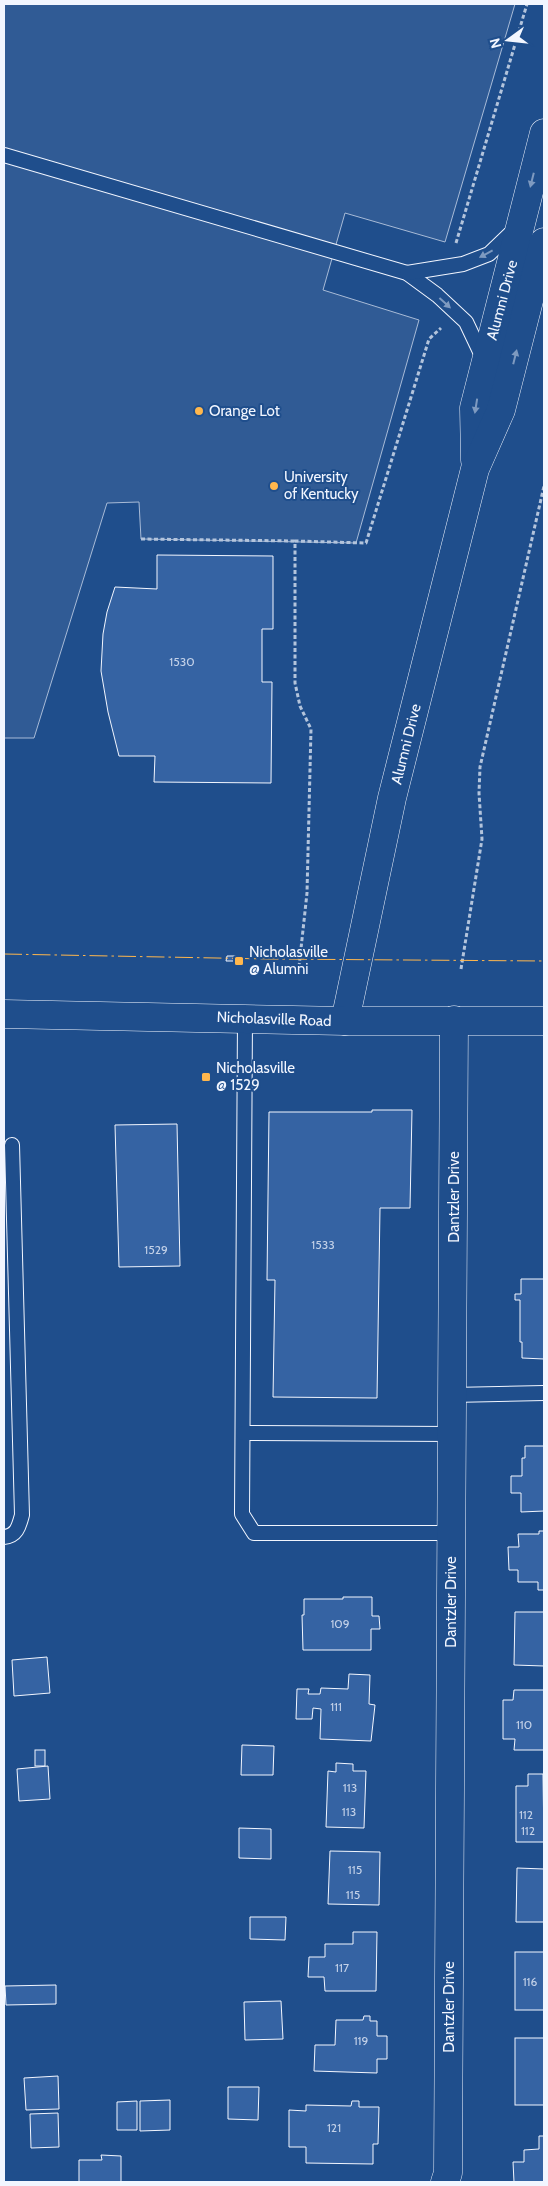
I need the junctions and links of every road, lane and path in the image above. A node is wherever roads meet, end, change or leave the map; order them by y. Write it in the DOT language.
graph roads {
  1 [pos="527,4"];
  2 [pos="544,133"];
  3 [pos="4,155"];
  4 [pos="522,222"];
  5 [pos="544,242"];
  6 [pos="458,248"];
  7 [pos="407,273"];
  8 [pos="442,327"];
  9 [pos="485,363"];
  10 [pos="475,469"];
  11 [pos="544,486"];
  12 [pos="141,539"];
  13 [pos="295,541"];
  14 [pos="299,968"];
  15 [pos="461,968"];
  16 [pos="4,1014"];
  17 [pos="245,1018"];
  18 [pos="454,1020"];
  19 [pos="345,1021"];
  20 [pos="544,1021"];
  21 [pos="12,1145"];
  22 [pos="10,1292"];
  23 [pos="544,1393"];
  24 [pos="452,1395"];
  25 [pos="243,1433"];
  26 [pos="452,1434"];
  27 [pos="451,1533"];
  28 [pos="4,1537"];
  29 [pos="448,2179"];
  1 -- 6 [label="path"];
  2 -- 4 [label="main road, Alumni Drive, one-way"];
  3 -- 7 [label="lane"];
  4 -- 7 [label="lane, one-way"];
  4 -- 9 [label="main road, Alumni Drive"];
  10 -- 5 [label="main road, Alumni Drive, one-way"];
  7 -- 9 [label="lane, one-way"];
  8 -- 13 [label="path"];
  9 -- 10 [label="main road, Alumni Drive, one-way"];
  10 -- 19 [label="main road, Alumni Drive"];
  11 -- 15 [label="path"];
  12 -- 13 [label="path"];
  13 -- 14 [label="path"];
  16 -- 17 [label="main road, Nicholasville Road"];
  17 -- 19 [label="main road, Nicholasville Road"];
  17 -- 25 [label="lane"];
  18 -- 19 [label="main road, Nicholasville Road"];
  18 -- 20 [label="main road, Nicholasville Road"];
  18 -- 24 [label="main road, Dantzler Drive"];
  21 -- 22 [label="lane"];
  22 -- 28 [label="lane"];
  23 -- 24 [label="lane"];
  24 -- 26 [label="main road, Dantzler Drive"];
  25 -- 26 [label="lane"];
  25 -- 27 [label="lane"];
  26 -- 27 [label="main road, Dantzler Drive"];
  27 -- 29 [label="main road, Dantzler Drive"];
}
